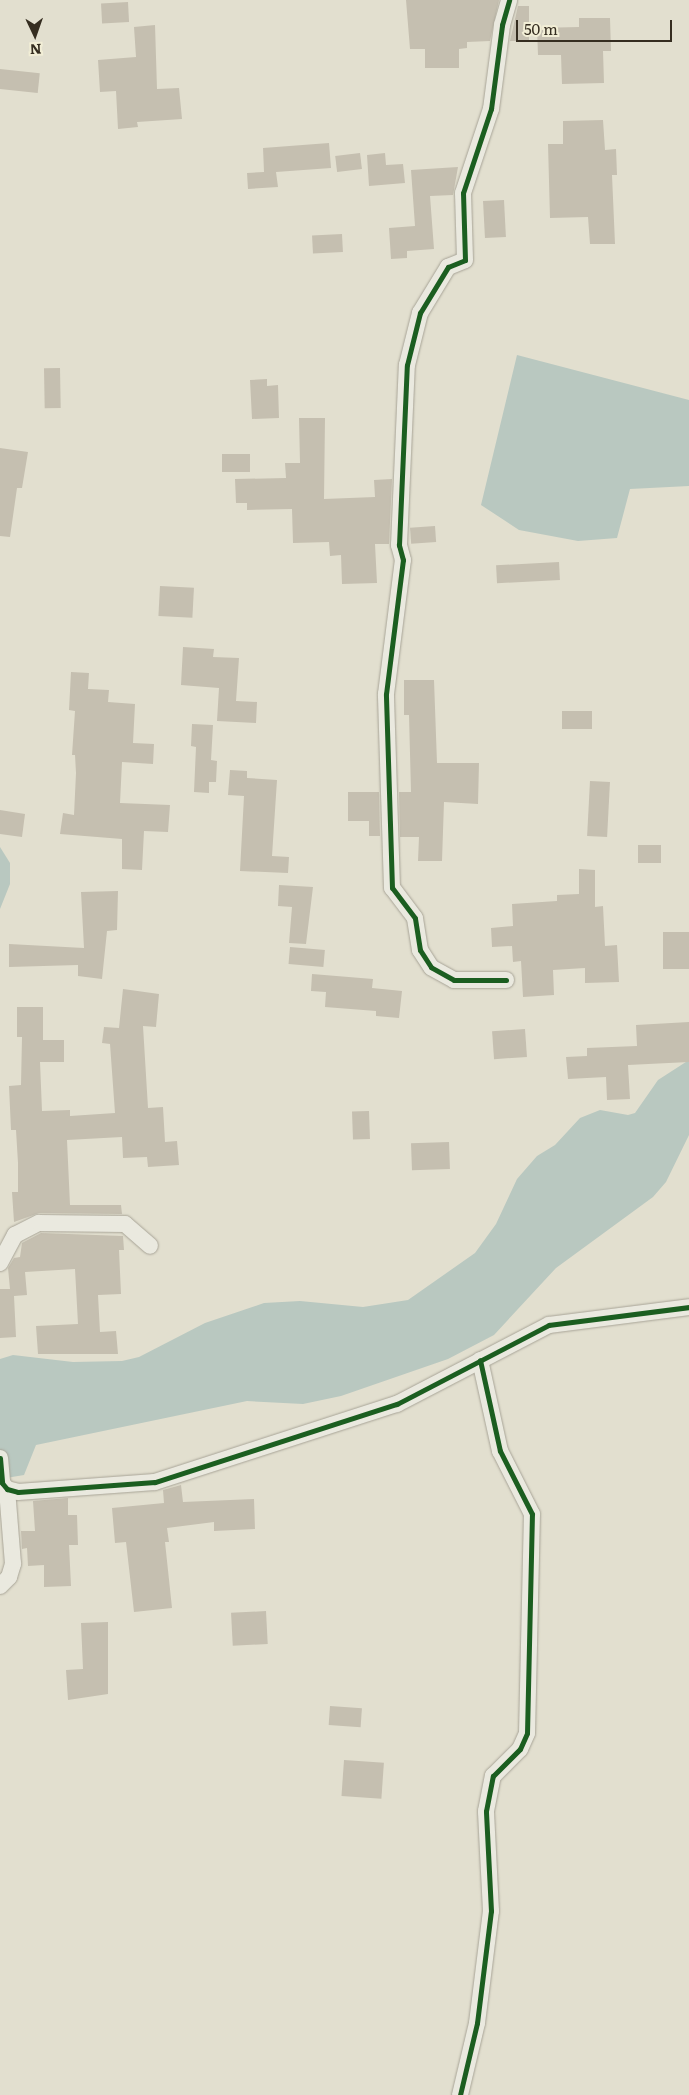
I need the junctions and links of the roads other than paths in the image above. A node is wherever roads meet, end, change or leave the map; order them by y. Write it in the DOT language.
graph roads {
  1 [pos="509,0"];
  2 [pos="506,980"];
  3 [pos="150,1246"];
  4 [pos="0,1263"];
  5 [pos="689,1307"];
  6 [pos="480,1360"];
  7 [pos="0,1458"];
  8 [pos="4,1486"];
  9 [pos="0,1586"];
  10 [pos="460,2095"];
  1 -- 2 [label="street"];
  3 -- 4 [label="street"];
  5 -- 6 [label="street"];
  6 -- 8 [label="street"];
  6 -- 10 [label="street"];
  7 -- 8 [label="street"];
  8 -- 9 [label="street"];
}
